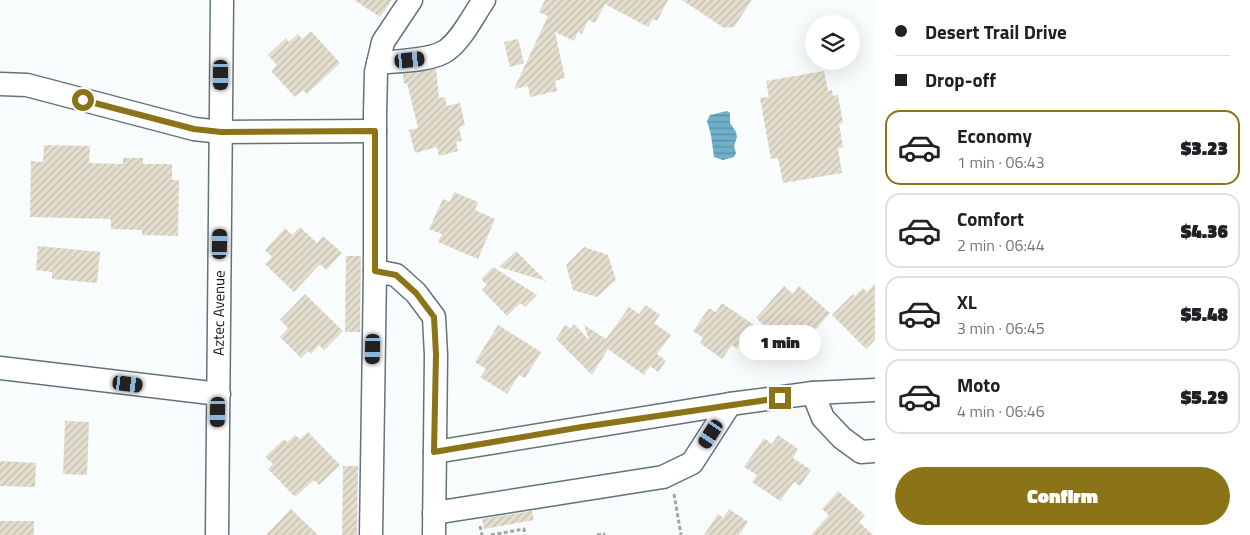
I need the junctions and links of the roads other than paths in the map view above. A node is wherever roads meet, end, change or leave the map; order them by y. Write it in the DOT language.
graph roads {
  1 [pos="222,0"];
  2 [pos="411,0"];
  3 [pos="484,0"];
  4 [pos="378,63"];
  5 [pos="0,84"];
  6 [pos="375,131"];
  7 [pos="221,132"];
  8 [pos="375,271"];
  9 [pos="0,368"];
  10 [pos="875,390"];
  11 [pos="219,394"];
  12 [pos="812,394"];
  13 [pos="730,404"];
  14 [pos="875,451"];
  15 [pos="434,452"];
  16 [pos="434,513"];
  17 [pos="217,535"];
  18 [pos="371,535"];
  19 [pos="434,535"];
  1 -- 7 [label="street, Aztec Avenue"];
  2 -- 4 [label="street"];
  3 -- 4 [label="street"];
  4 -- 6 [label="street"];
  5 -- 7 [label="street"];
  6 -- 7 [label="street"];
  6 -- 8 [label="street"];
  7 -- 11 [label="street, Aztec Avenue"];
  8 -- 15 [label="street"];
  8 -- 18 [label="street"];
  9 -- 11 [label="street"];
  10 -- 12 [label="street"];
  11 -- 17 [label="street, Aztec Avenue"];
  12 -- 13 [label="street"];
  12 -- 14 [label="street"];
  13 -- 15 [label="street"];
  13 -- 16 [label="street"];
  15 -- 16 [label="street"];
  16 -- 19 [label="street"];
}
